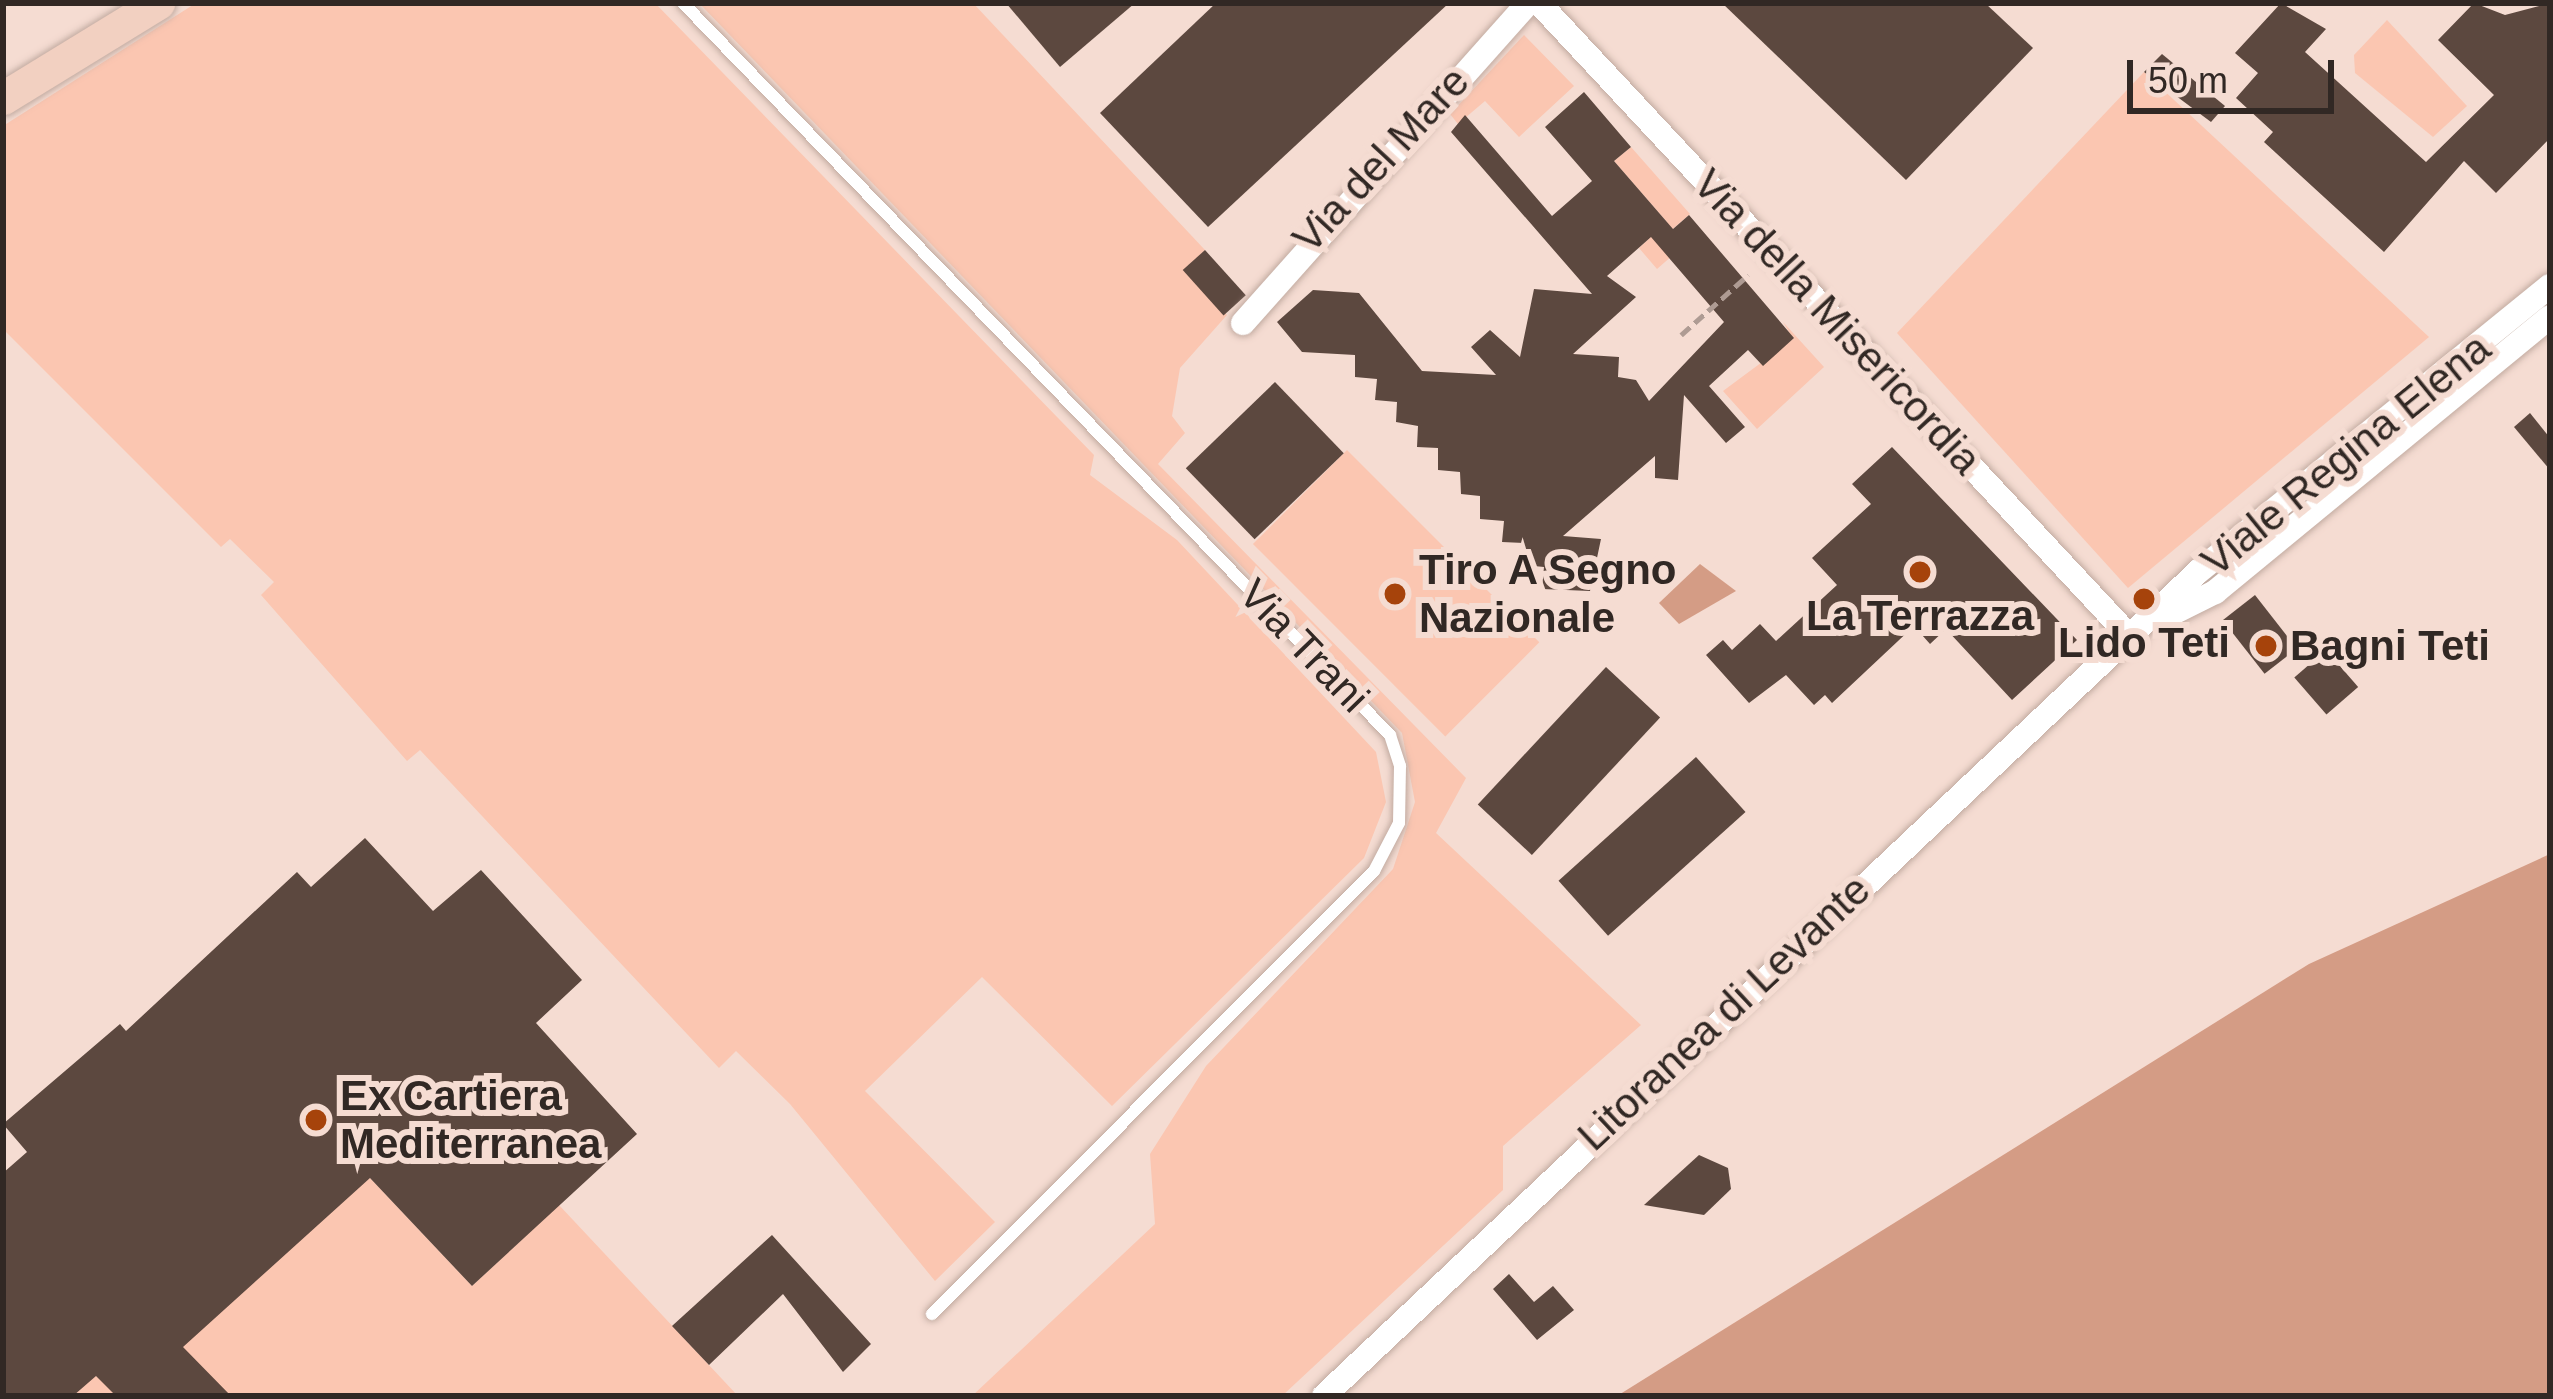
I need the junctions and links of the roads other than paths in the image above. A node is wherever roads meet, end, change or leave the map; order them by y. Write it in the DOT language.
graph roads {
  1 [pos="158,3"];
  2 [pos="683,3"];
  3 [pos="1528,3"];
  4 [pos="1539,3"];
  5 [pos="3,98"];
  6 [pos="2547,302"];
  7 [pos="1243,323"];
  8 [pos="2134,641"];
  9 [pos="932,1314"];
  10 [pos="1324,1396"];
  1 -- 5 [label="main road"];
  2 -- 9 [label="lane, Via Trani"];
  3 -- 7 [label="street, Via del Mare"];
  4 -- 8 [label="street, Via della Misericordia"];
  6 -- 8 [label="street, Viale Regina Elena"];
  8 -- 10 [label="street, Litoranea di Levante"];
}
